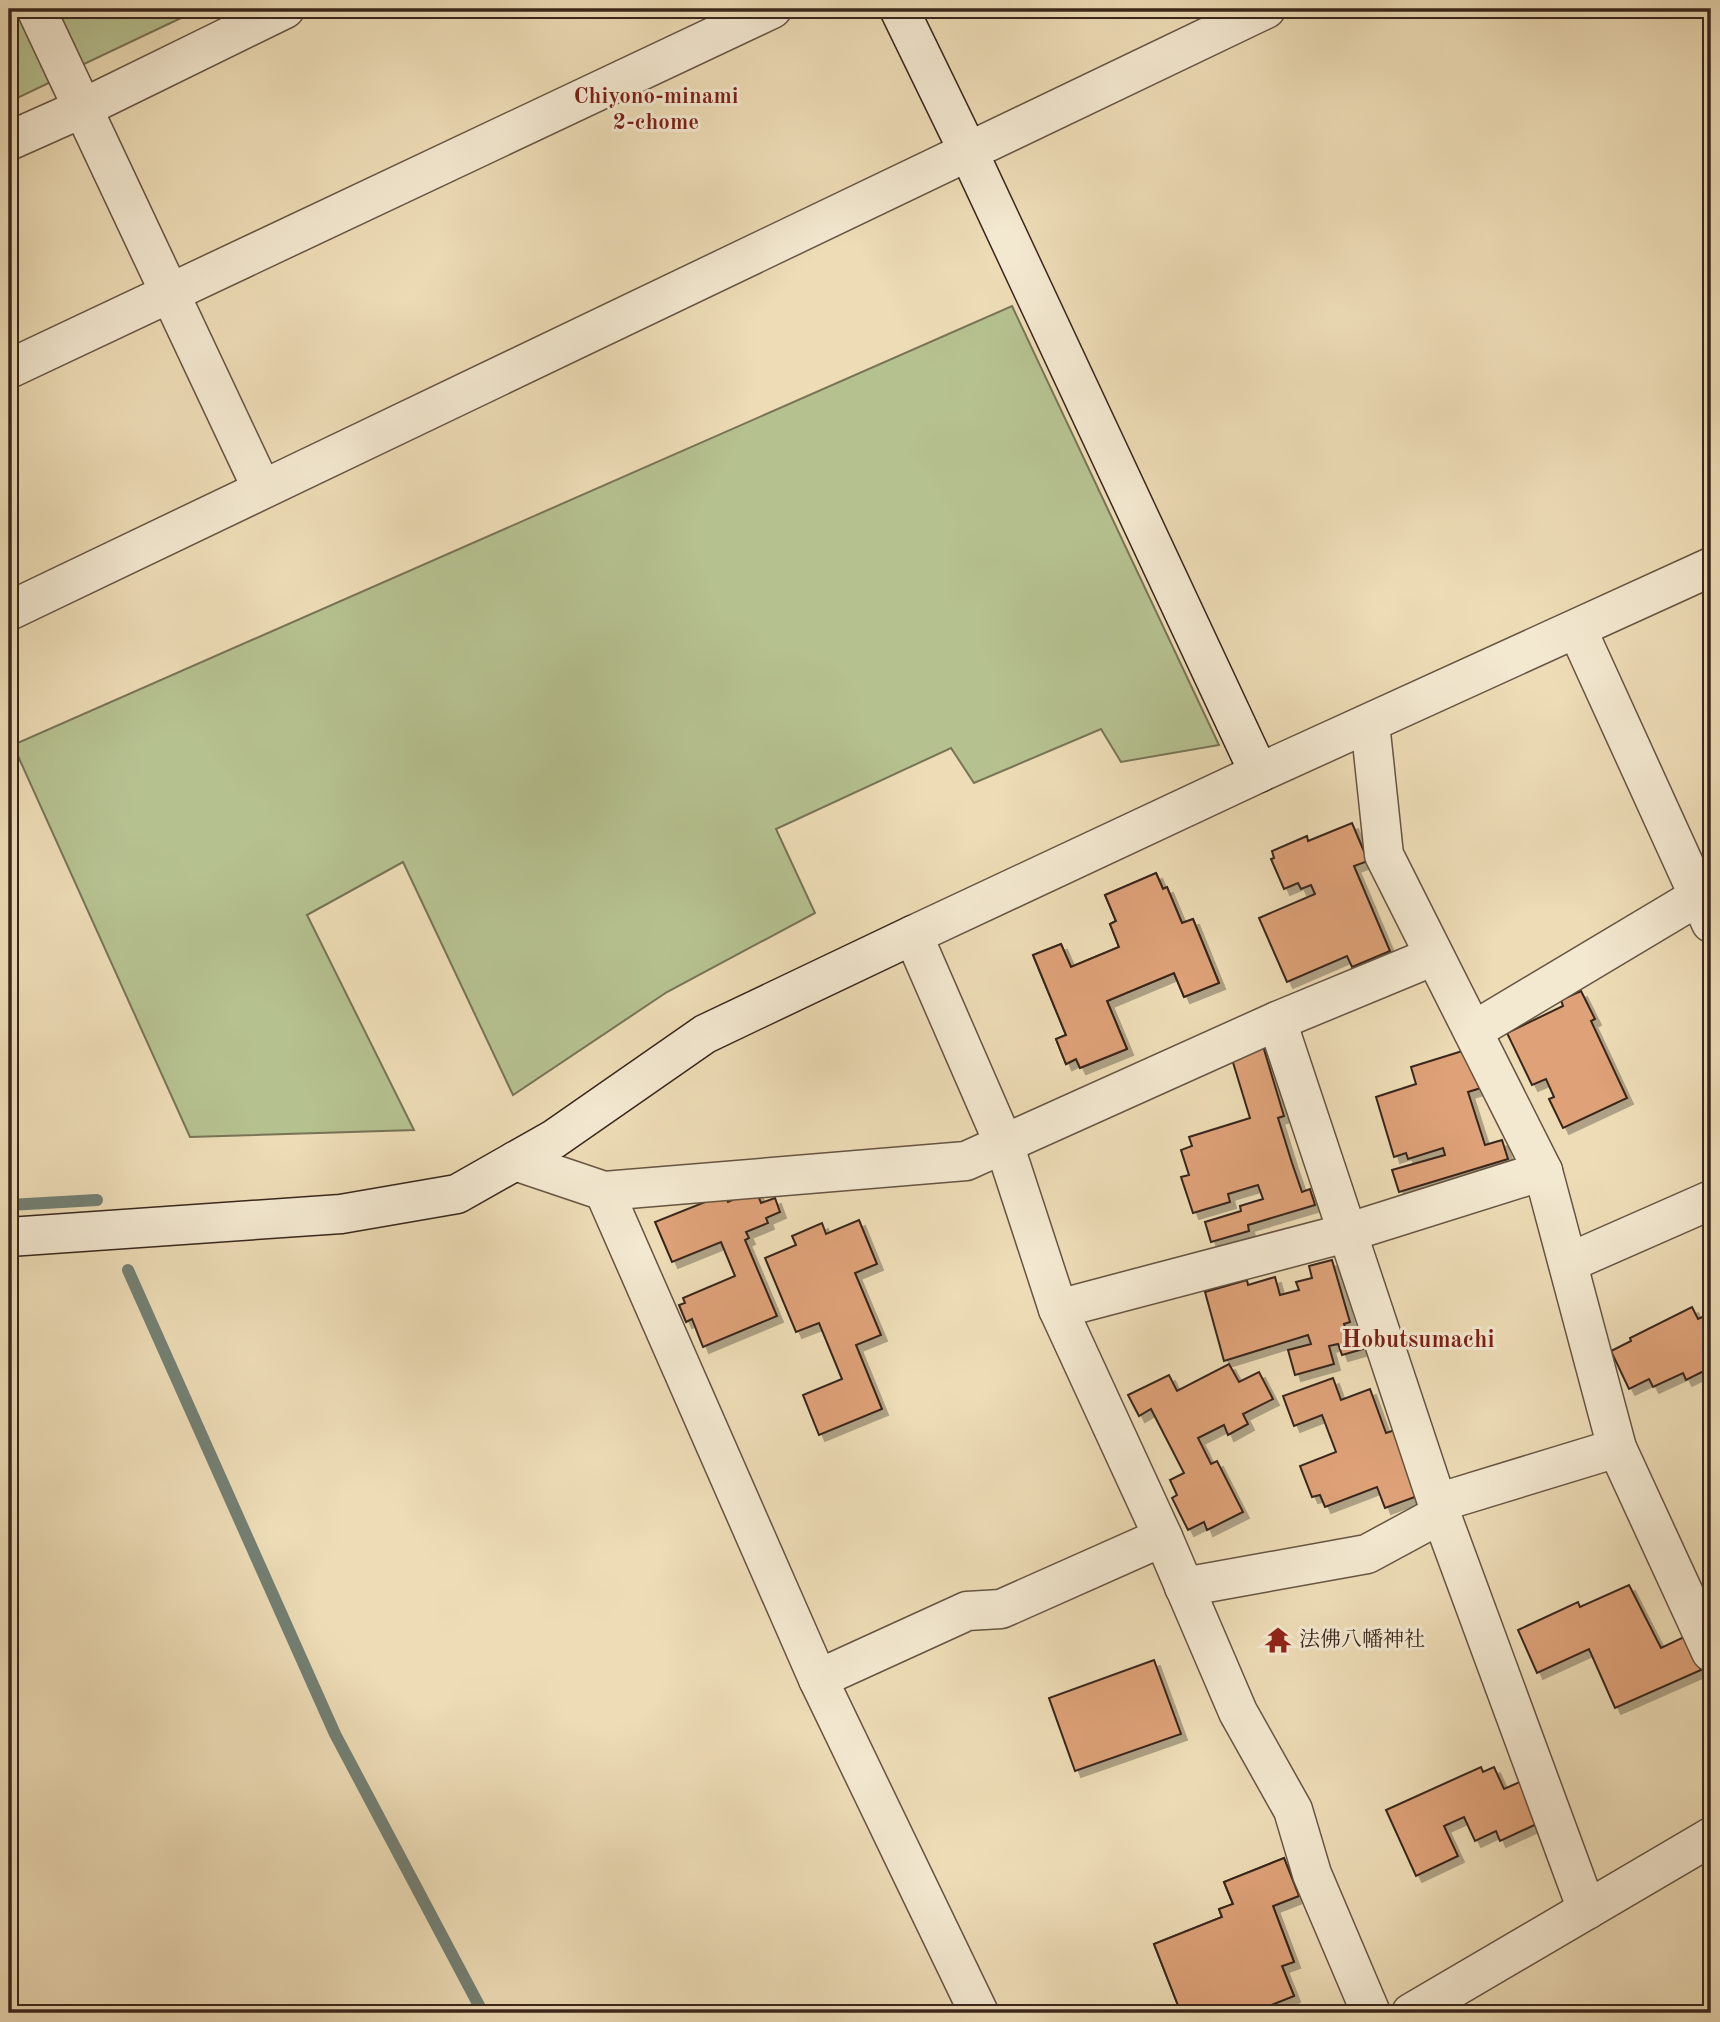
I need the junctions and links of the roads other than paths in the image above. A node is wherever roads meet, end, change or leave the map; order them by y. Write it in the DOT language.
graph roads {
  1 [pos="36,9"];
  2 [pos="285,9"];
  3 [pos="772,9"];
  4 [pos="899,9"];
  5 [pos="1266,9"];
  6 [pos="83,108"];
  7 [pos="9,141"];
  8 [pos="968,151"];
  9 [pos="170,293"];
  10 [pos="9,369"];
  11 [pos="262,489"];
  12 [pos="1711,567"];
  13 [pos="9,611"];
  14 [pos="1577,629"];
  15 [pos="1370,723"];
  16 [pos="1259,773"];
  17 [pos="1705,909"];
  18 [pos="914,935"];
  19 [pos="1434,956"];
  20 [pos="1277,1021"];
  21 [pos="1473,1031"];
  22 [pos="1003,1144"];
  23 [pos="515,1161"];
  24 [pos="1543,1171"];
  25 [pos="604,1191"];
  26 [pos="1711,1200"];
  27 [pos="1346,1233"];
  28 [pos="9,1237"];
  29 [pos="1569,1263"];
  30 [pos="1058,1309"];
  31 [pos="1616,1448"];
  32 [pos="1439,1508"];
  33 [pos="1163,1537"];
  34 [pos="1184,1587"];
  35 [pos="1711,1652"];
  36 [pos="818,1679"];
  37 [pos="1711,1838"];
  38 [pos="1587,1910"];
  39 [pos="979,2013"];
  40 [pos="1371,2013"];
  41 [pos="1411,2013"];
  1 -- 6 [label="street"];
  2 -- 6 [label="street"];
  3 -- 9 [label="street"];
  4 -- 8 [label="street"];
  5 -- 8 [label="street"];
  6 -- 7 [label="street"];
  6 -- 9 [label="street"];
  8 -- 11 [label="street"];
  8 -- 16 [label="street"];
  9 -- 10 [label="street"];
  9 -- 11 [label="street"];
  11 -- 13 [label="street"];
  12 -- 14 [label="street"];
  14 -- 15 [label="street"];
  14 -- 17 [label="street"];
  15 -- 16 [label="street"];
  15 -- 19 [label="street"];
  16 -- 18 [label="street"];
  17 -- 21 [label="street"];
  18 -- 22 [label="street"];
  18 -- 23 [label="street"];
  19 -- 20 [label="street"];
  19 -- 21 [label="street"];
  20 -- 22 [label="street"];
  20 -- 27 [label="street"];
  21 -- 24 [label="street"];
  22 -- 25 [label="street"];
  22 -- 30 [label="street"];
  23 -- 25 [label="street"];
  23 -- 28 [label="street"];
  24 -- 27 [label="street"];
  24 -- 29 [label="street"];
  25 -- 36 [label="street"];
  26 -- 29 [label="street"];
  27 -- 30 [label="street"];
  27 -- 32 [label="street"];
  29 -- 31 [label="street"];
  30 -- 33 [label="street"];
  31 -- 32 [label="street"];
  31 -- 35 [label="street"];
  32 -- 34 [label="street"];
  32 -- 38 [label="street"];
  33 -- 34 [label="street"];
  33 -- 36 [label="street"];
  34 -- 40 [label="street"];
  36 -- 39 [label="street"];
  37 -- 38 [label="street"];
  38 -- 41 [label="street"];
}
